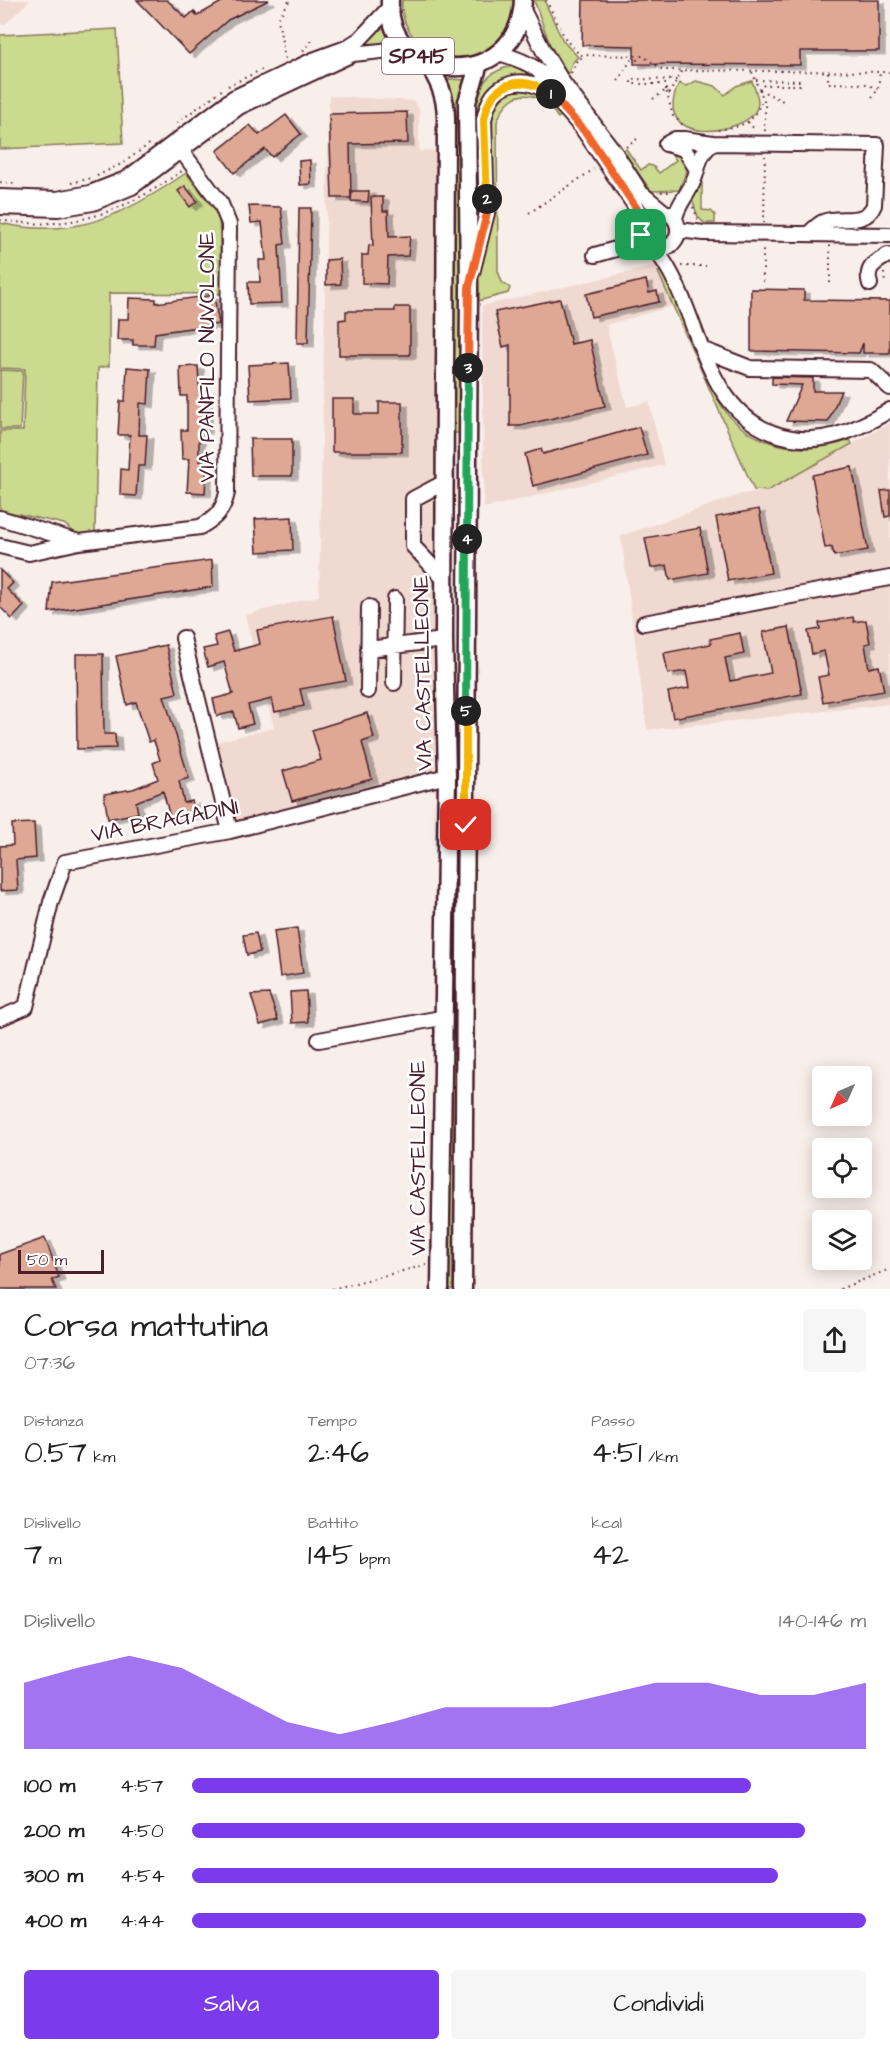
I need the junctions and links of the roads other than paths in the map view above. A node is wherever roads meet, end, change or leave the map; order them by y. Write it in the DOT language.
graph roads {
  1 [pos="390,3"];
  2 [pos="523,5"];
  3 [pos="409,48"];
  4 [pos="499,53"];
  5 [pos="426,61"];
  6 [pos="479,64"];
  7 [pos="587,134"];
  8 [pos="712,137"];
  9 [pos="178,146"];
  10 [pos="611,158"];
  11 [pos="696,168"];
  12 [pos="0,197"];
  13 [pos="0,207"];
  14 [pos="673,228"];
  15 [pos="808,234"];
  16 [pos="645,237"];
  17 [pos="889,245"];
  18 [pos="595,255"];
  19 [pos="870,284"];
  20 [pos="469,287"];
  21 [pos="677,287"];
  22 [pos="704,350"];
  23 [pos="890,388"];
  24 [pos="890,410"];
  25 [pos="445,482"];
  26 [pos="0,518"];
  27 [pos="79,542"];
  28 [pos="0,546"];
  29 [pos="890,578"];
  30 [pos="444,579"];
  31 [pos="394,599"];
  32 [pos="369,607"];
  33 [pos="644,623"];
  34 [pos="183,638"];
  35 [pos="444,640"];
  36 [pos="394,646"];
  37 [pos="368,649"];
  38 [pos="394,683"];
  39 [pos="368,691"];
  40 [pos="447,776"];
  41 [pos="230,831"];
  42 [pos="0,1018"];
  43 [pos="441,1018"];
  44 [pos="320,1040"];
  45 [pos="440,1289"];
  46 [pos="463,1289"];
  1 -- 3 [label="main road, SP415"];
  1 -- 9 [label="street"];
  2 -- 4 [label="main road, SP415"];
  2 -- 10 [label="street"];
  3 -- 5 [label="main road, SP415"];
  3 -- 9 [label="street"];
  4 -- 6 [label="main road, SP415"];
  4 -- 7 [label="street"];
  5 -- 6 [label="main road, SP415"];
  5 -- 25 [label="main road, VIA CASTELLEONE / SP415"];
  6 -- 20 [label="main road, VIA CASTELLEONE / SP415"];
  7 -- 10 [label="street"];
  7 -- 20 [label="street"];
  8 -- 11 [label="street"];
  8 -- 11 [label="street"];
  8 -- 15 [label="street"];
  9 -- 12 [label="street"];
  9 -- 13 [label="street"];
  9 -- 27 [label="street, VIA PANFILO NUVOLONE"];
  10 -- 14 [label="street"];
  10 -- 16 [label="street"];
  11 -- 14 [label="street"];
  14 -- 15 [label="street"];
  14 -- 16 [label="street"];
  14 -- 16 [label="street"];
  14 -- 21 [label="street"];
  15 -- 17 [label="street"];
  16 -- 18 [label="street"];
  16 -- 21 [label="street"];
  17 -- 19 [label="street"];
  20 -- 46 [label="main road, VIA CASTELLEONE / SP415"];
  21 -- 22 [label="street"];
  22 -- 23 [label="street"];
  22 -- 24 [label="street"];
  25 -- 30 [label="main road, VIA CASTELLEONE / SP415"];
  25 -- 30 [label="street"];
  26 -- 27 [label="street, VIA PANFILO NUVOLONE"];
  27 -- 28 [label="street, VIA PANFILO NUVOLONE"];
  29 -- 33 [label="street"];
  30 -- 35 [label="main road, VIA CASTELLEONE / SP415"];
  31 -- 36 [label="street"];
  32 -- 37 [label="street"];
  34 -- 41 [label="street"];
  35 -- 36 [label="street"];
  35 -- 40 [label="main road, VIA CASTELLEONE / SP415"];
  36 -- 37 [label="street"];
  36 -- 38 [label="street"];
  37 -- 39 [label="street"];
  40 -- 41 [label="street, VIA BRAGADINI"];
  40 -- 43 [label="main road, VIA CASTELLEONE / SP415"];
  41 -- 42 [label="street, VIA BRAGADINI"];
  43 -- 44 [label="street"];
  43 -- 45 [label="main road, VIA CASTELLEONE / SP415"];
}
